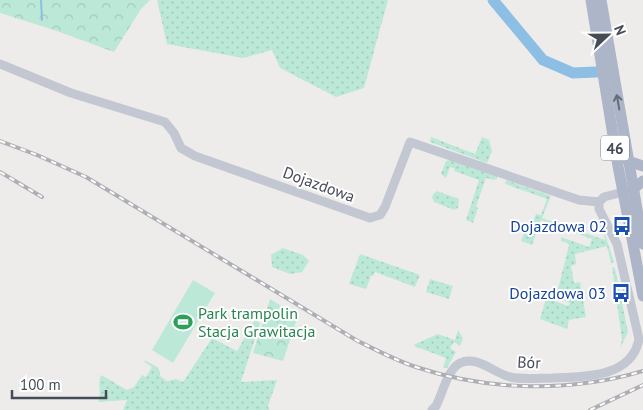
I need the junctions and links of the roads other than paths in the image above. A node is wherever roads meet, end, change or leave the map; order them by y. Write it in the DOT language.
graph roads {
  1 [pos="591,0"];
  2 [pos="601,0"];
  3 [pos="605,57"];
  4 [pos="0,64"];
  5 [pos="609,85"];
  6 [pos="628,161"];
  7 [pos="643,166"];
  8 [pos="643,181"];
  9 [pos="628,191"];
  10 [pos="599,202"];
  11 [pos="643,244"];
  12 [pos="643,296"];
  13 [pos="641,339"];
  14 [pos="432,410"];
  1 -- 3 [label="main road, 46"];
  2 -- 3 [label="main road, 46"];
  3 -- 5 [label="main road, 46"];
  4 -- 10 [label="street, Dojazdowa"];
  6 -- 5 [label="main road, 46, one-way"];
  5 -- 9 [label="main road, 46"];
  6 -- 7 [label="main road"];
  6 -- 9 [label="main road, 46"];
  8 -- 9 [label="main road"];
  9 -- 10 [label="street"];
  9 -- 11 [label="main road, 46"];
  9 -- 12 [label="main road, 46"];
  10 -- 13 [label="street, Bór"];
  13 -- 14 [label="street, Bór"];
}
